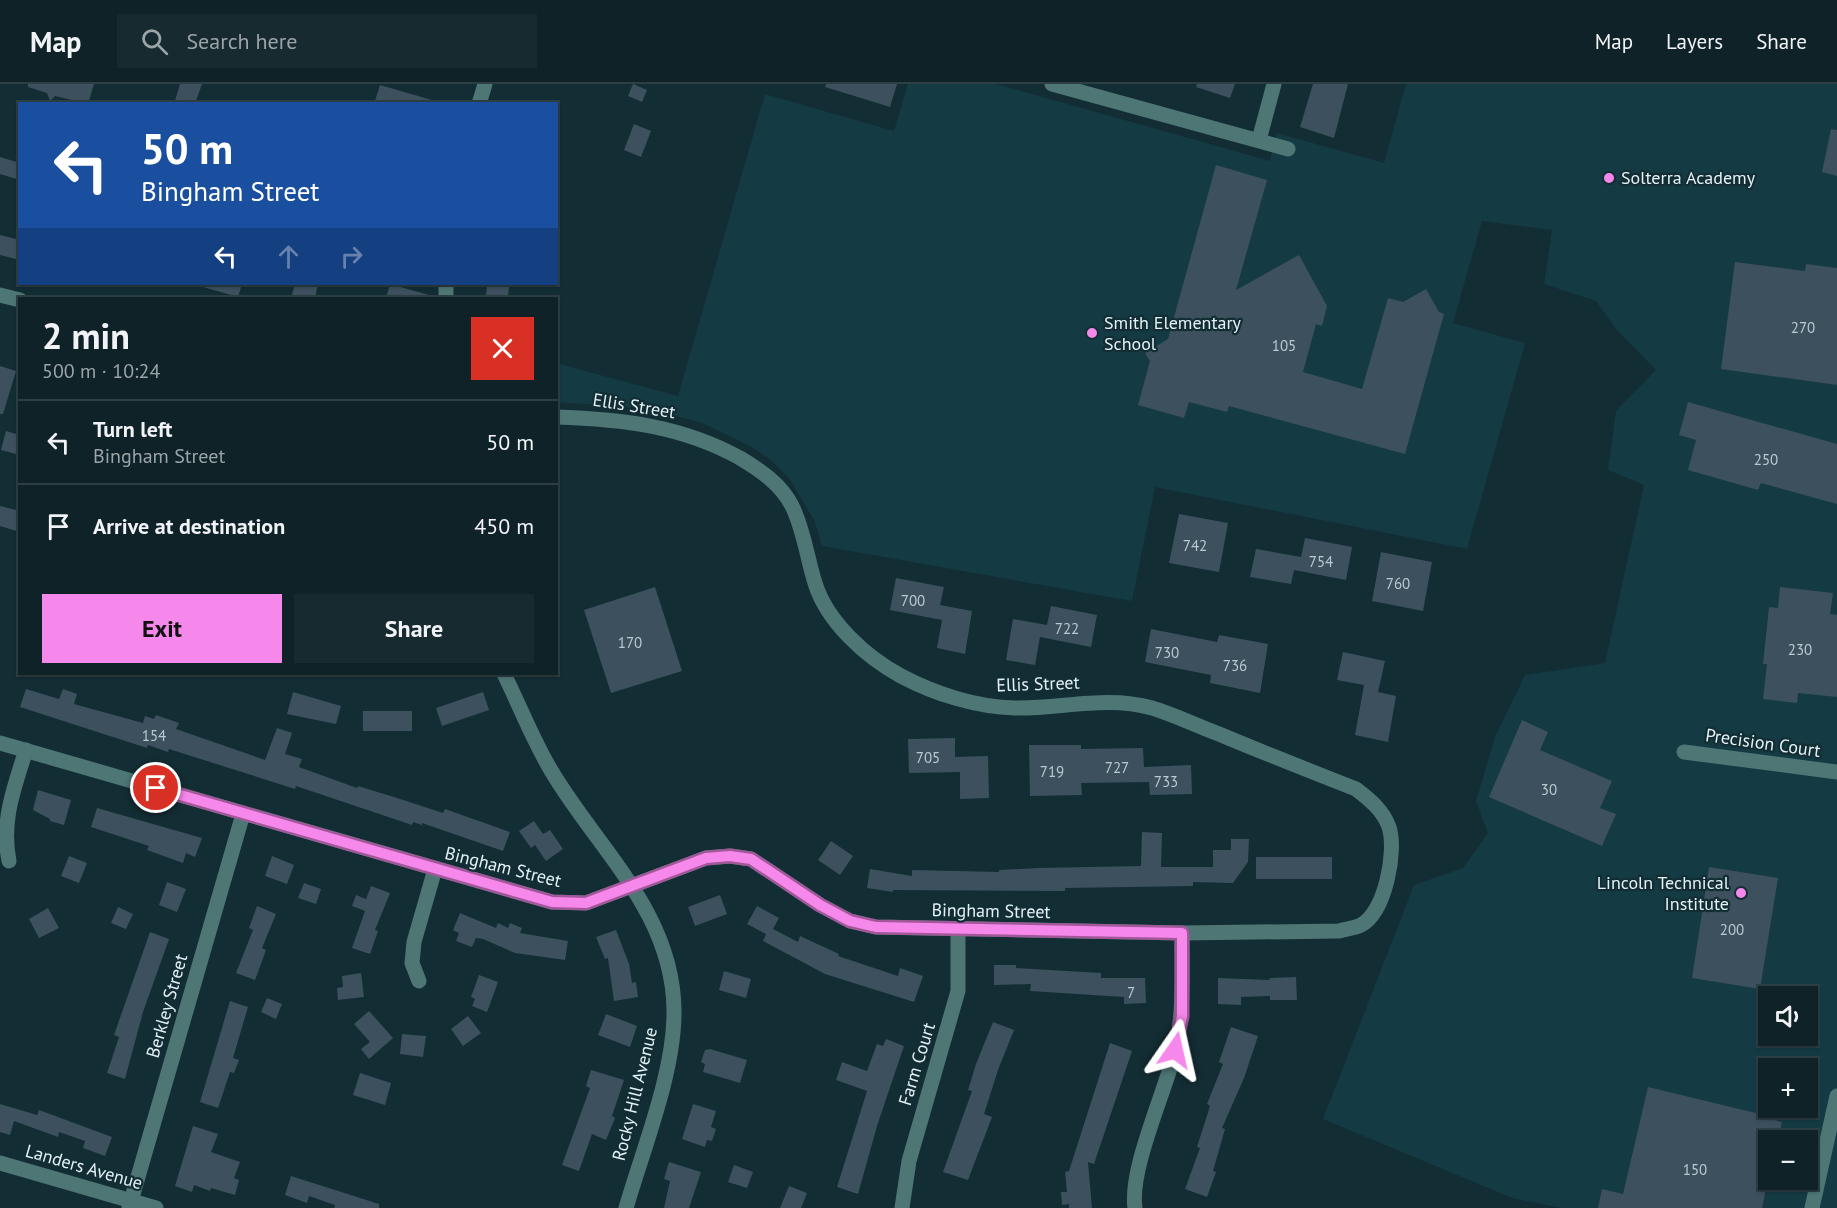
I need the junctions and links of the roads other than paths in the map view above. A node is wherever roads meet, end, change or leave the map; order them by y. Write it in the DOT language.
graph roads {
  1 [pos="485,84"];
  2 [pos="1052,84"];
  3 [pos="1274,84"];
  4 [pos="480,102"];
  5 [pos="1259,140"];
  6 [pos="1288,149"];
  7 [pos="0,295"];
  8 [pos="18,300"];
  9 [pos="558,417"];
  10 [pos="504,675"];
  11 [pos="0,743"];
  12 [pos="26,750"];
  13 [pos="1684,752"];
  14 [pos="1837,772"];
  15 [pos="243,814"];
  16 [pos="9,861"];
  17 [pos="435,869"];
  18 [pos="633,887"];
  19 [pos="1377,911"];
  20 [pos="958,930"];
  21 [pos="1182,933"];
  22 [pos="419,981"];
  23 [pos="1837,1096"];
  24 [pos="0,1163"];
  25 [pos="130,1204"];
  26 [pos="156,1208"];
  27 [pos="626,1208"];
  28 [pos="902,1208"];
  29 [pos="1135,1208"];
  30 [pos="1812,1208"];
  1 -- 4 [label="street"];
  2 -- 5 [label="street"];
  3 -- 5 [label="street"];
  5 -- 6 [label="street"];
  7 -- 8 [label="street"];
  9 -- 19 [label="street, Ellis Street"];
  10 -- 18 [label="street, Rocky Hill Avenue"];
  11 -- 12 [label="street, Bingham Street"];
  12 -- 15 [label="street, Bingham Street"];
  12 -- 16 [label="street"];
  13 -- 14 [label="street, Precision Court"];
  15 -- 17 [label="street, Bingham Street"];
  15 -- 25 [label="street, Berkley Street"];
  17 -- 18 [label="street, Bingham Street"];
  17 -- 22 [label="street"];
  18 -- 20 [label="street, Bingham Street"];
  18 -- 27 [label="street, Rocky Hill Avenue"];
  19 -- 21 [label="street, Bingham Street"];
  20 -- 21 [label="street, Bingham Street"];
  20 -- 28 [label="street, Farm Court"];
  21 -- 29 [label="street"];
  23 -- 30 [label="street"];
  24 -- 25 [label="street, Landers Avenue"];
  25 -- 26 [label="street, Landers Avenue"];
}
